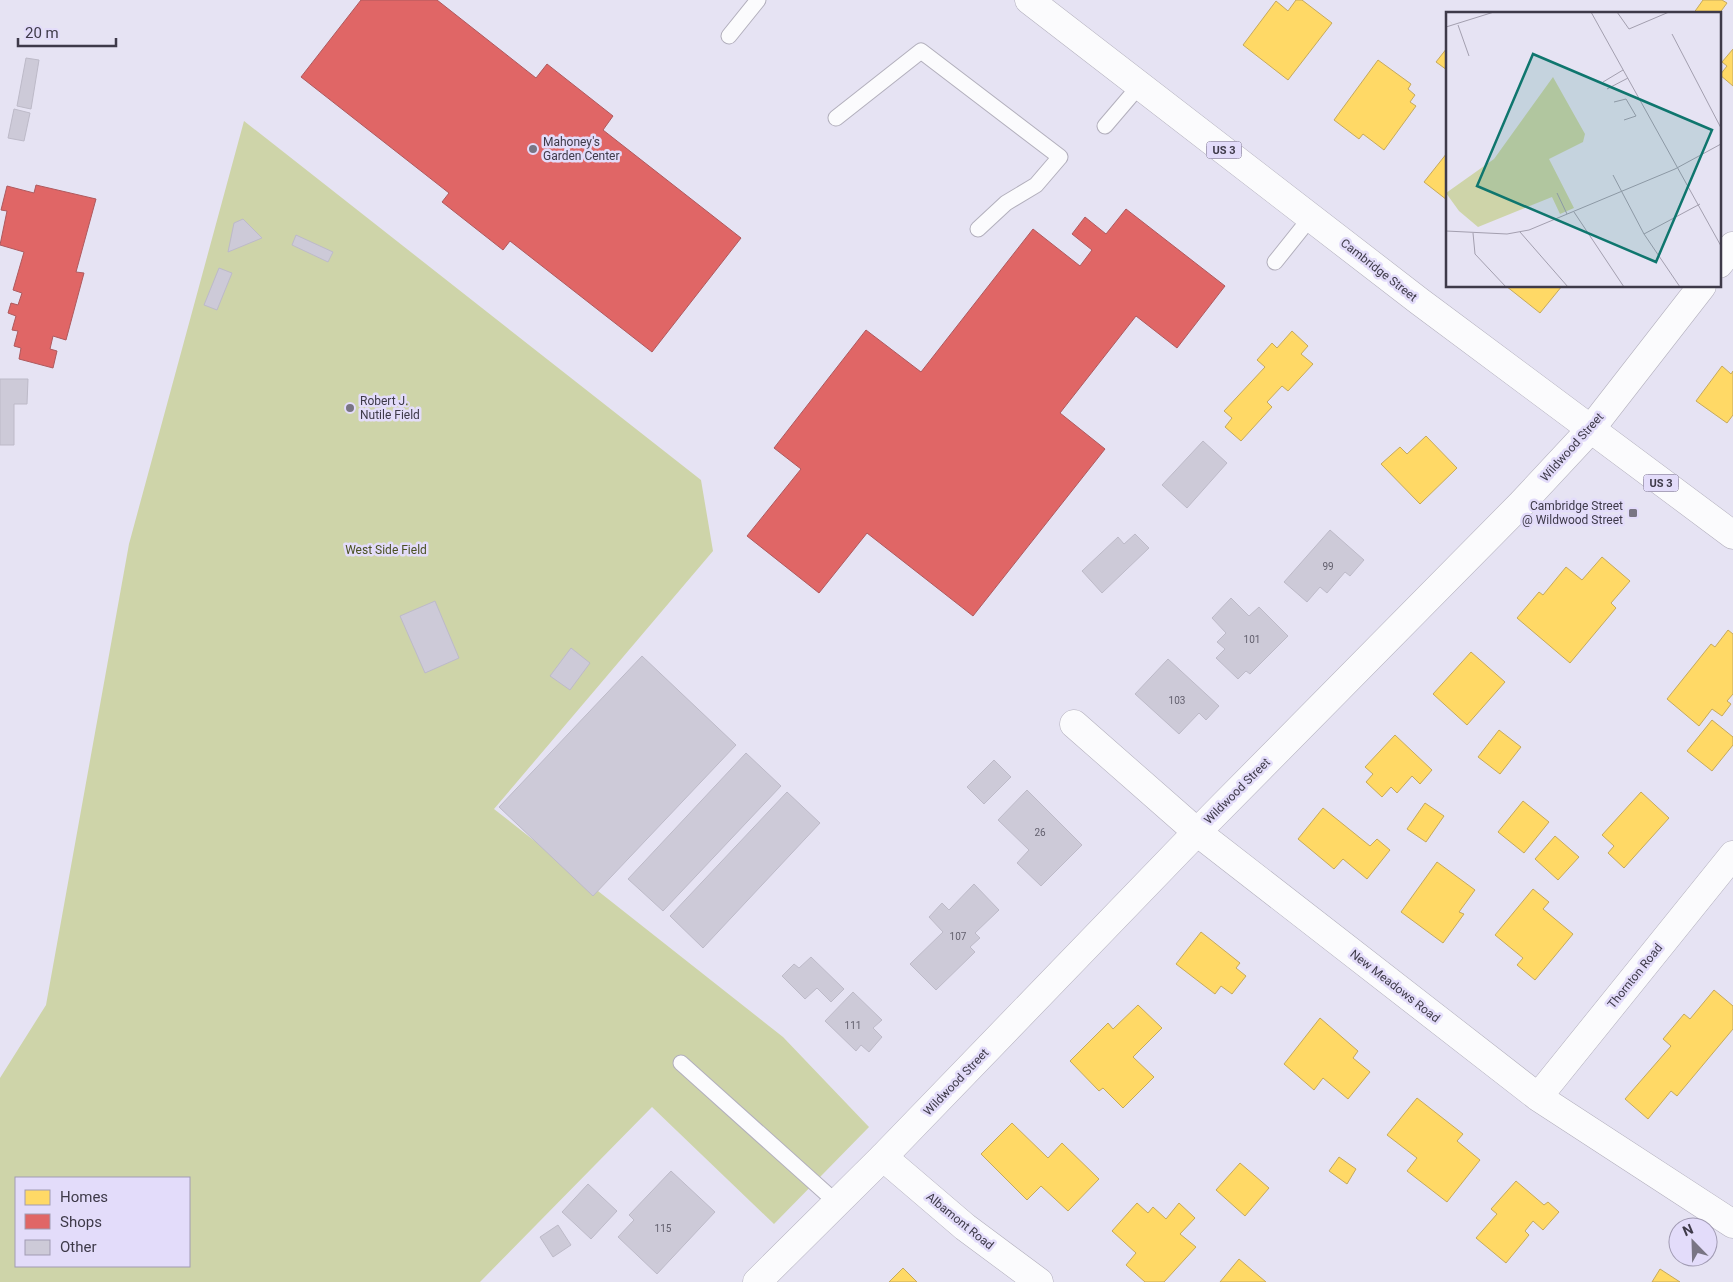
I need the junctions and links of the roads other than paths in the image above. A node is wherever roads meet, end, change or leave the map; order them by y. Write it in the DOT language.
graph roads {
  1 [pos="758,0"];
  2 [pos="1029,0"];
  3 [pos="729,36"];
  4 [pos="1140,85"];
  5 [pos="836,118"];
  6 [pos="1105,126"];
  7 [pos="1312,217"];
  8 [pos="978,229"];
  9 [pos="1733,246"];
  10 [pos="1275,262"];
  11 [pos="1720,263"];
  12 [pos="1700,288"];
  13 [pos="1590,430"];
  14 [pos="1733,536"];
  15 [pos="1074,724"];
  16 [pos="1196,832"];
  17 [pos="1733,854"];
  18 [pos="681,1063"];
  19 [pos="1538,1097"];
  20 [pos="883,1158"];
  21 [pos="837,1203"];
  22 [pos="1733,1224"];
  23 [pos="757,1282"];
  24 [pos="1039,1282"];
  1 -- 3 [label="lane"];
  2 -- 4 [label="main road, Cambridge Street / US 3"];
  4 -- 6 [label="lane"];
  4 -- 7 [label="main road, Cambridge Street / US 3"];
  5 -- 8 [label="lane"];
  7 -- 10 [label="lane"];
  7 -- 13 [label="main road, Cambridge Street / US 3"];
  9 -- 11 [label="main road"];
  12 -- 13 [label="main road, Wildwood Street"];
  13 -- 14 [label="main road, Cambridge Street / US 3"];
  13 -- 16 [label="main road, Wildwood Street"];
  15 -- 16 [label="main road, New Meadows Road"];
  16 -- 19 [label="main road, New Meadows Road"];
  16 -- 20 [label="main road, Wildwood Street"];
  17 -- 19 [label="main road, Thornton Road"];
  18 -- 21 [label="lane"];
  19 -- 22 [label="main road, New Meadows Road"];
  20 -- 21 [label="main road, Wildwood Street"];
  20 -- 24 [label="main road, Albamont Road"];
  21 -- 23 [label="main road, Wildwood Street"];
}
